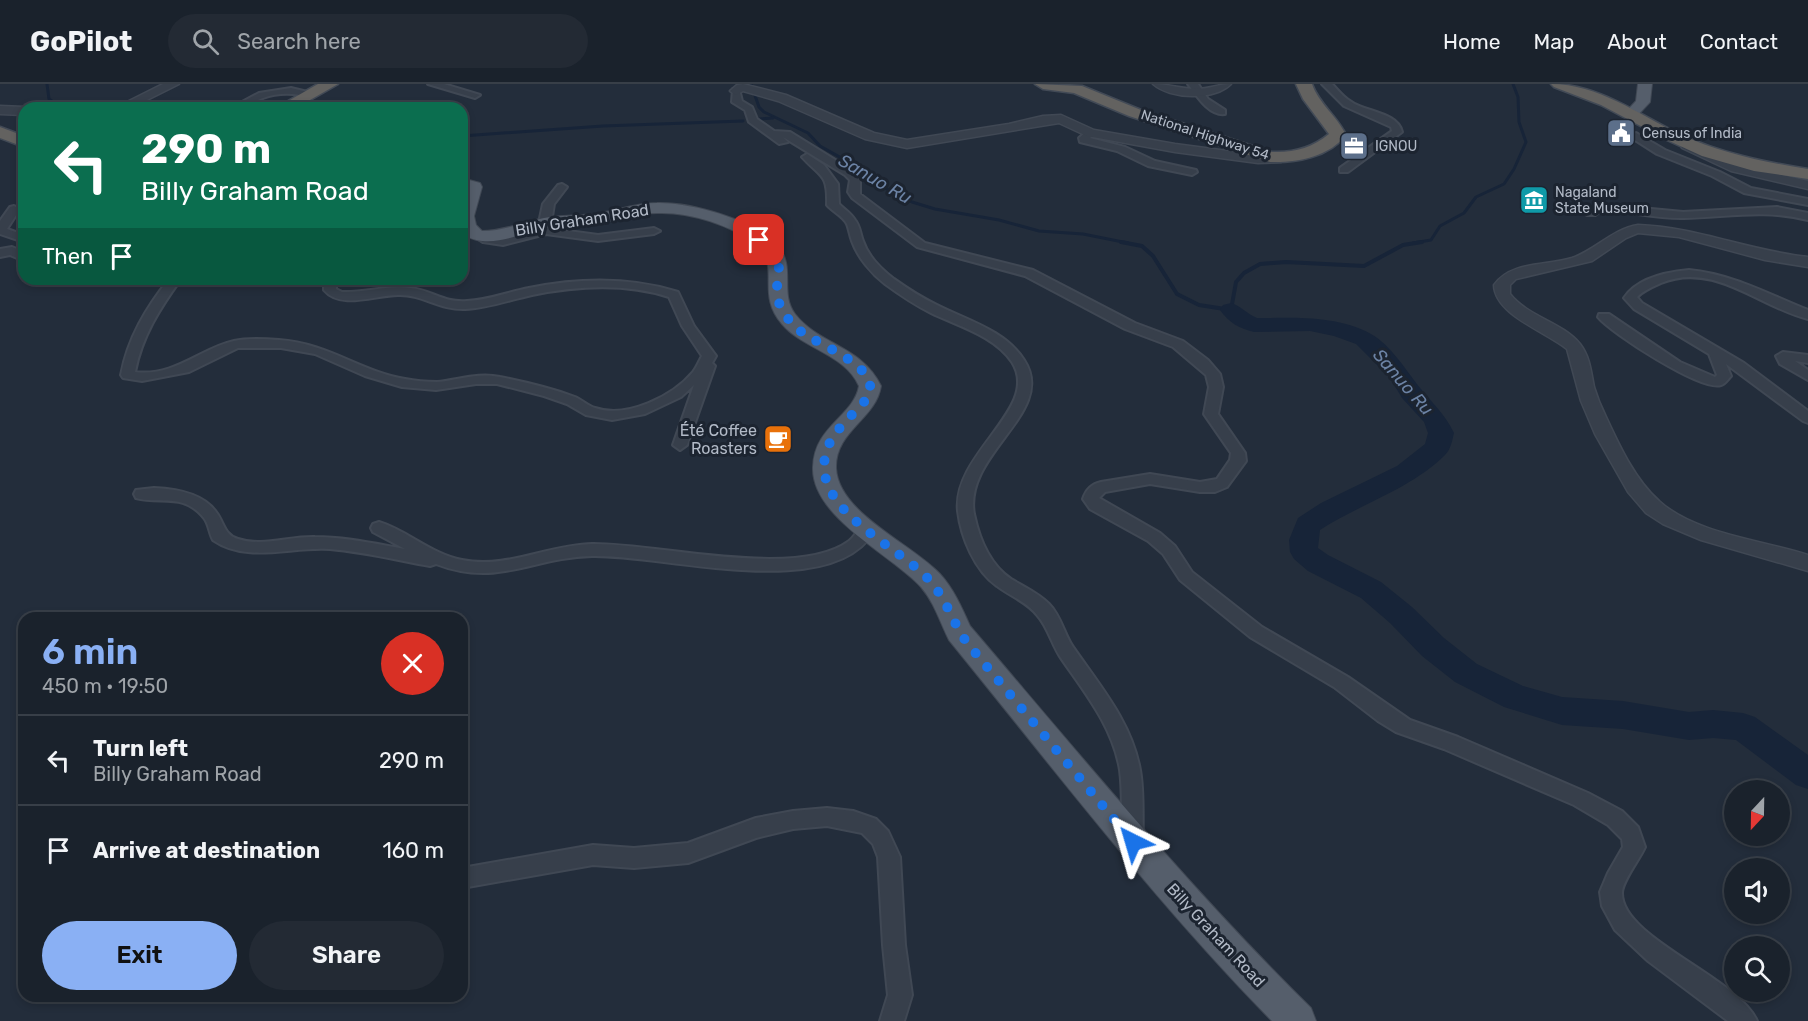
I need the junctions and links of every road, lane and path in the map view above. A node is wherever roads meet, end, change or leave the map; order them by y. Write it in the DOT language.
graph roads {
  1 [pos="173,84"];
  2 [pos="330,84"];
  3 [pos="433,84"];
  4 [pos="1042,84"];
  5 [pos="1159,84"];
  6 [pos="1225,84"];
  7 [pos="1304,84"];
  8 [pos="1327,84"];
  9 [pos="1559,84"];
  10 [pos="1645,84"];
  11 [pos="1195,89"];
  12 [pos="736,91"];
  13 [pos="311,94"];
  14 [pos="475,95"];
  15 [pos="134,102"];
  16 [pos="247,102"];
  17 [pos="296,102"];
  18 [pos="0,110"];
  19 [pos="18,111"];
  20 [pos="1222,112"];
  21 [pos="1631,114"];
  22 [pos="0,132"];
  23 [pos="1091,133"];
  24 [pos="774,136"];
  25 [pos="1636,136"];
  26 [pos="1673,137"];
  27 [pos="18,140"];
  28 [pos="1281,158"];
  29 [pos="1344,170"];
  30 [pos="1192,172"];
  31 [pos="1808,174"];
  32 [pos="468,185"];
  33 [pos="1808,185"];
  34 [pos="562,187"];
  35 [pos="1808,202"];
  36 [pos="18,207"];
  37 [pos="18,208"];
  38 [pos="468,210"];
  39 [pos="1591,213"];
  40 [pos="0,216"];
  41 [pos="1808,218"];
  42 [pos="545,223"];
  43 [pos="468,227"];
  44 [pos="654,231"];
  45 [pos="480,236"];
  46 [pos="18,237"];
  47 [pos="0,253"];
  48 [pos="18,254"];
  49 [pos="1808,262"];
  50 [pos="170,285"];
  51 [pos="330,285"];
  52 [pos="1808,315"];
  53 [pos="1604,317"];
  54 [pos="1715,352"];
  55 [pos="709,356"];
  56 [pos="1808,359"];
  57 [pos="1808,376"];
  58 [pos="1808,418"];
  59 [pos="680,445"];
  60 [pos="142,494"];
  61 [pos="380,528"];
  62 [pos="866,531"];
  63 [pos="1808,563"];
  64 [pos="452,564"];
  65 [pos="1133,842"];
  66 [pos="468,877"];
  67 [pos="892,1021"];
  68 [pos="1298,1021"];
  69 [pos="1744,1021"];
  1 -- 15 [label="street"];
  2 -- 13 [label="highway"];
  3 -- 14 [label="street"];
  4 -- 28 [label="highway, National Highway 54"];
  5 -- 11 [label="street"];
  6 -- 11 [label="street"];
  7 -- 28 [label="highway, National Highway 54"];
  8 -- 29 [label="street"];
  9 -- 21 [label="highway"];
  10 -- 21 [label="main road"];
  11 -- 20 [label="street"];
  12 -- 23 [label="street"];
  12 -- 24 [label="street"];
  13 -- 16 [label="street"];
  13 -- 17 [label="highway"];
  18 -- 19 [label="street"];
  21 -- 26 [label="highway"];
  22 -- 27 [label="highway"];
  23 -- 28 [label="street"];
  23 -- 30 [label="street"];
  24 -- 65 [label="street"];
  24 -- 69 [label="street"];
  25 -- 35 [label="street"];
  26 -- 31 [label="highway"];
  26 -- 33 [label="street"];
  32 -- 38 [label="main road"];
  34 -- 42 [label="street"];
  36 -- 40 [label="street"];
  37 -- 46 [label="street"];
  39 -- 41 [label="street"];
  42 -- 45 [label="main road, Billy Graham Road"];
  42 -- 62 [label="main road, Billy Graham Road"];
  43 -- 45 [label="main road"];
  44 -- 45 [label="street"];
  47 -- 48 [label="street"];
  49 -- 63 [label="street"];
  50 -- 55 [label="street"];
  51 -- 55 [label="street"];
  52 -- 54 [label="street"];
  53 -- 54 [label="street"];
  54 -- 58 [label="street"];
  55 -- 59 [label="street"];
  56 -- 57 [label="street"];
  60 -- 64 [label="street"];
  61 -- 64 [label="street"];
  62 -- 64 [label="street"];
  62 -- 65 [label="main road, Billy Graham Road"];
  65 -- 68 [label="main road, Billy Graham Road"];
  66 -- 67 [label="street"];
}
